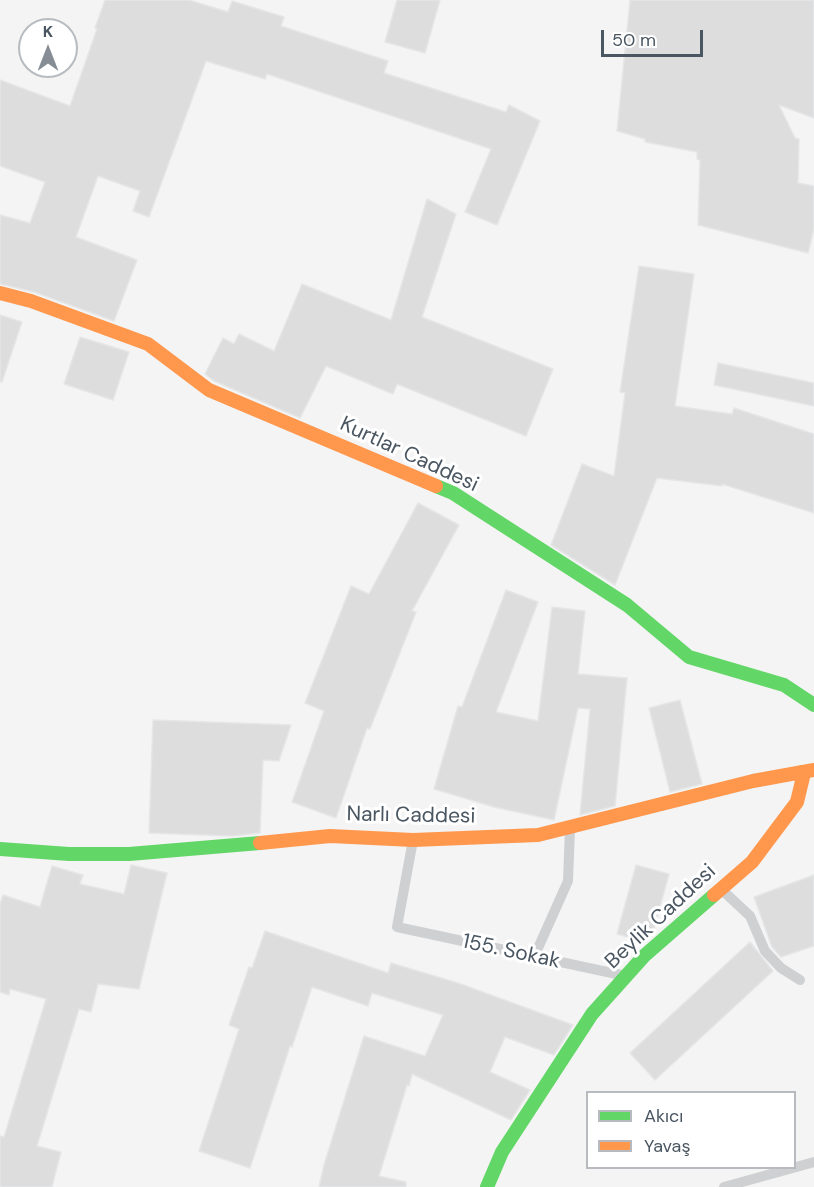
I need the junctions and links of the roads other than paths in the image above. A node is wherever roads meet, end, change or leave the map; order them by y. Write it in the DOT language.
graph roads {
  1 [pos="0,293"];
  2 [pos="814,705"];
  3 [pos="807,771"];
  4 [pos="570,828"];
  5 [pos="413,840"];
  6 [pos="0,849"];
  7 [pos="721,889"];
  8 [pos="534,957"];
  9 [pos="626,976"];
  10 [pos="800,980"];
  11 [pos="814,1162"];
  12 [pos="796,1167"];
  13 [pos="789,1169"];
  14 [pos="487,1187"];
  15 [pos="724,1187"];
  1 -- 2 [label="street, Kurtlar Caddesi"];
  3 -- 4 [label="street, Narlı Caddesi"];
  3 -- 7 [label="street, Beylik Caddesi"];
  4 -- 5 [label="street, Narlı Caddesi"];
  4 -- 8 [label="street"];
  5 -- 6 [label="street, Narlı Caddesi"];
  5 -- 8 [label="street, 155. Sokak"];
  7 -- 9 [label="street, Beylik Caddesi"];
  7 -- 10 [label="street"];
  8 -- 9 [label="street, 155. Sokak"];
  9 -- 14 [label="street, Beylik Caddesi"];
  11 -- 12 [label="street"];
  13 -- 15 [label="street"];
}
